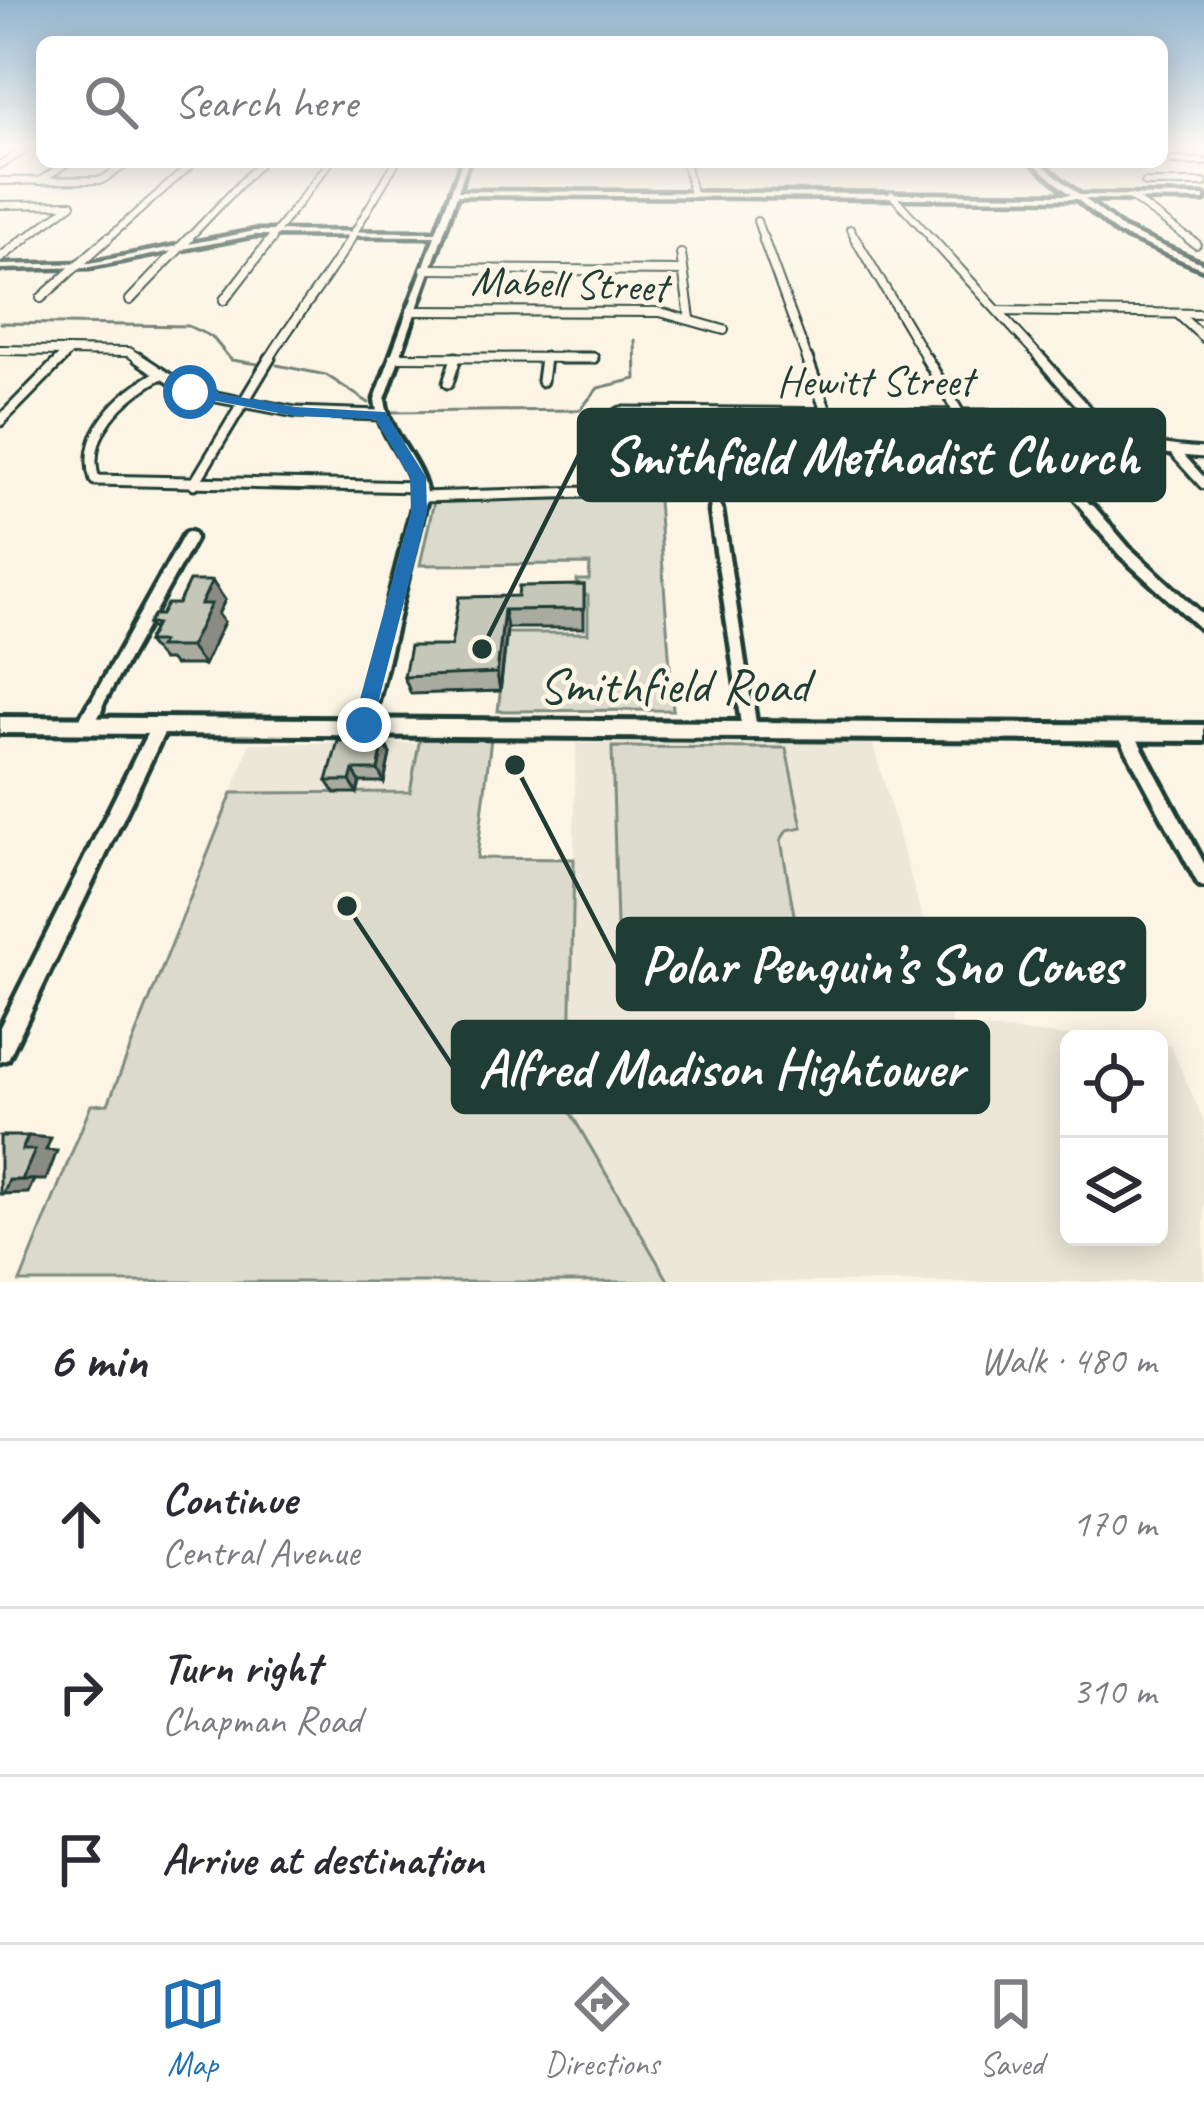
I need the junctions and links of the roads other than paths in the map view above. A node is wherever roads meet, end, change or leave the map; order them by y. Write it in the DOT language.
graph roads {
  1 [pos="71,206"];
  2 [pos="144,206"];
  3 [pos="219,206"];
  4 [pos="295,206"];
  5 [pos="370,206"];
  6 [pos="448,206"];
  7 [pos="902,206"];
  8 [pos="1088,206"];
  9 [pos="1143,206"];
  10 [pos="757,221"];
  11 [pos="850,229"];
  12 [pos="274,233"];
  13 [pos="354,234"];
  14 [pos="437,234"];
  15 [pos="183,244"];
  16 [pos="1196,244"];
  17 [pos="681,254"];
  18 [pos="0,262"];
  19 [pos="75,267"];
  20 [pos="1204,267"];
  21 [pos="425,269"];
  22 [pos="683,271"];
  23 [pos="41,298"];
  24 [pos="130,300"];
  25 [pos="224,300"];
  26 [pos="411,310"];
  27 [pos="1000,311"];
  28 [pos="1178,314"];
  29 [pos="1204,314"];
  30 [pos="689,319"];
  31 [pos="724,330"];
  32 [pos="1204,338"];
  33 [pos="0,350"];
  34 [pos="70,351"];
  35 [pos="393,357"];
  36 [pos="456,357"];
  37 [pos="545,358"];
  38 [pos="593,358"];
  39 [pos="161,374"];
  40 [pos="542,382"];
  41 [pos="448,383"];
  42 [pos="243,403"];
  43 [pos="701,413"];
  44 [pos="827,414"];
  45 [pos="380,415"];
  46 [pos="960,415"];
  47 [pos="1092,416"];
  48 [pos="0,422"];
  49 [pos="1175,452"];
  50 [pos="1204,453"];
  51 [pos="194,484"];
  52 [pos="1204,484"];
  53 [pos="1071,489"];
  54 [pos="421,492"];
  55 [pos="189,538"];
  56 [pos="1204,624"];
  57 [pos="0,724"];
  58 [pos="85,724"];
  59 [pos="160,724"];
  60 [pos="364,725"];
  61 [pos="749,728"];
  62 [pos="1125,732"];
  63 [pos="1204,733"];
  64 [pos="1204,879"];
  65 [pos="1,1048"];
  1 -- 18 [label="street"];
  2 -- 19 [label="street"];
  3 -- 15 [label="street"];
  4 -- 12 [label="street"];
  5 -- 13 [label="street"];
  6 -- 14 [label="street"];
  7 -- 27 [label="street, Hewitt Street"];
  8 -- 20 [label="street"];
  9 -- 16 [label="street"];
  10 -- 44 [label="street"];
  11 -- 46 [label="street"];
  12 -- 13 [label="street"];
  12 -- 15 [label="street"];
  12 -- 25 [label="street"];
  13 -- 14 [label="street"];
  13 -- 42 [label="street"];
  14 -- 21 [label="street"];
  15 -- 19 [label="street"];
  15 -- 24 [label="street"];
  17 -- 22 [label="street"];
  18 -- 19 [label="street"];
  19 -- 23 [label="street"];
  21 -- 22 [label="street"];
  21 -- 26 [label="street"];
  22 -- 30 [label="street"];
  26 -- 30 [label="street, Mabell Street"];
  26 -- 35 [label="street"];
  27 -- 28 [label="street"];
  27 -- 47 [label="street, Hewitt Street"];
  28 -- 29 [label="street"];
  28 -- 32 [label="street"];
  30 -- 31 [label="street, Mabell Street"];
  33 -- 34 [label="street"];
  34 -- 39 [label="street"];
  34 -- 48 [label="street"];
  35 -- 36 [label="street"];
  35 -- 45 [label="street"];
  36 -- 37 [label="street"];
  36 -- 41 [label="street"];
  37 -- 38 [label="street"];
  37 -- 40 [label="street"];
  39 -- 42 [label="street"];
  39 -- 51 [label="street"];
  42 -- 45 [label="street"];
  42 -- 51 [label="street"];
  43 -- 44 [label="street, Hewitt Street"];
  43 -- 54 [label="street, Hewitt Street"];
  43 -- 61 [label="street"];
  44 -- 46 [label="street, Hewitt Street"];
  45 -- 54 [label="street"];
  46 -- 47 [label="street, Hewitt Street"];
  47 -- 49 [label="street"];
  49 -- 50 [label="street"];
  49 -- 52 [label="street"];
  51 -- 54 [label="street"];
  53 -- 56 [label="street"];
  54 -- 60 [label="street"];
  55 -- 58 [label="street"];
  57 -- 58 [label="main road, Smithfield Road"];
  58 -- 59 [label="main road, Smithfield Road"];
  59 -- 60 [label="main road, Smithfield Road"];
  59 -- 65 [label="street"];
  60 -- 61 [label="main road, Smithfield Road"];
  61 -- 62 [label="main road, Smithfield Road"];
  62 -- 63 [label="main road, Smithfield Road"];
  62 -- 64 [label="street"];
}
